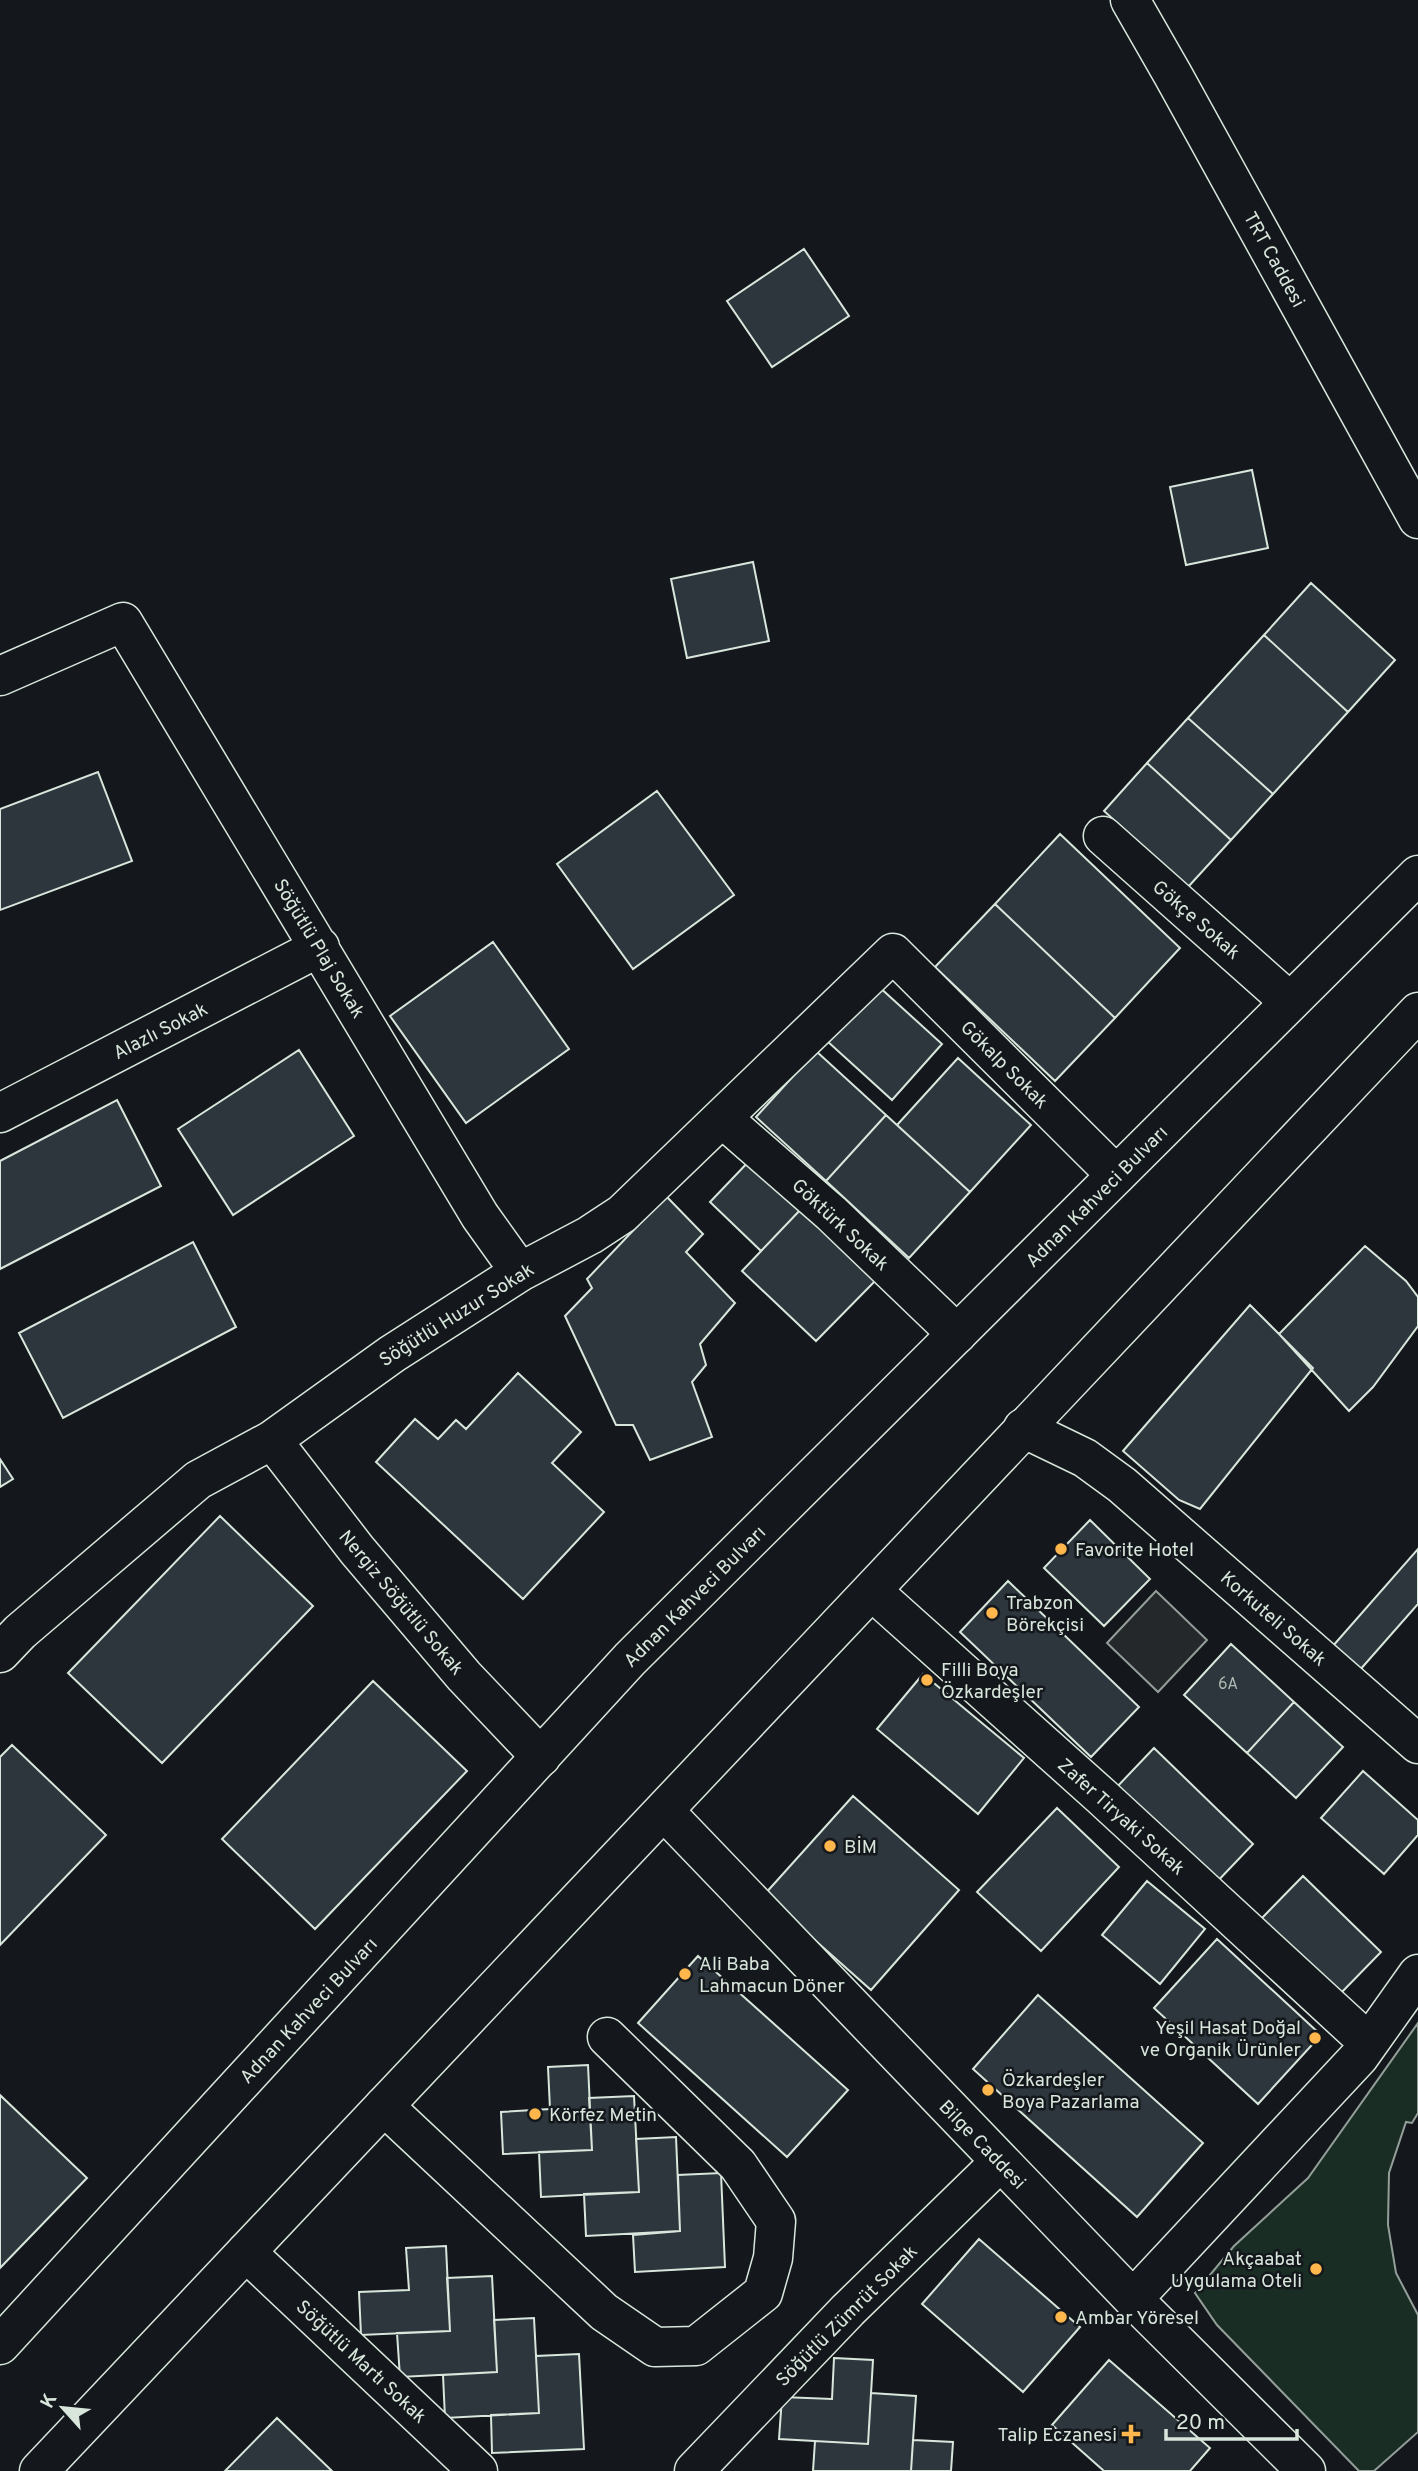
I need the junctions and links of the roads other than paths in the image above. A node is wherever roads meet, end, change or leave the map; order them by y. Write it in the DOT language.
graph roads {
  1 [pos="1130,0"];
  2 [pos="1418,519"];
  3 [pos="0,676"];
  4 [pos="1103,836"];
  5 [pos="1418,875"];
  6 [pos="320,947"];
  7 [pos="893,953"];
  8 [pos="1290,1002"];
  9 [pos="1418,1012"];
  10 [pos="0,1113"];
  11 [pos="722,1118"];
  12 [pos="1116,1175"];
  13 [pos="520,1272"];
  14 [pos="957,1334"];
  15 [pos="1023,1428"];
  16 [pos="272,1440"];
  17 [pos="872,1591"];
  18 [pos="0,1653"];
  19 [pos="1418,1744"];
  20 [pos="541,1757"];
  21 [pos="665,1812"];
  22 [pos="1418,1974"];
  23 [pos="607,2037"];
  24 [pos="1369,2043"];
  25 [pos="384,2106"];
  26 [pos="1000,2162"];
  27 [pos="246,2252"];
  28 [pos="1133,2299"];
  29 [pos="0,2345"];
  30 [pos="38,2471"];
  31 [pos="478,2471"];
  32 [pos="694,2471"];
  33 [pos="1306,2471"];
  1 -- 2 [label="main road, TRT Caddesi"];
  3 -- 6 [label="main road, Söğütlü Plaj Sokak"];
  4 -- 8 [label="main road, Gökçe Sokak"];
  5 -- 8 [label="main road, Adnan Kahveci Bulvarı"];
  6 -- 10 [label="main road, Alazlı Sokak"];
  6 -- 13 [label="main road, Söğütlü Plaj Sokak"];
  7 -- 11 [label="main road, Söğütlü Huzur Sokak"];
  7 -- 12 [label="main road, Gökalp Sokak"];
  8 -- 12 [label="main road, Adnan Kahveci Bulvarı"];
  9 -- 15 [label="main road"];
  11 -- 13 [label="main road, Söğütlü Huzur Sokak"];
  11 -- 14 [label="main road, Göktürk Sokak"];
  12 -- 14 [label="main road, Adnan Kahveci Bulvarı"];
  13 -- 16 [label="main road, Söğütlü Huzur Sokak"];
  14 -- 20 [label="main road, Adnan Kahveci Bulvarı"];
  15 -- 17 [label="main road"];
  15 -- 19 [label="main road, Korkuteli Sokak"];
  16 -- 18 [label="main road, Söğütlü Huzur Sokak"];
  16 -- 20 [label="main road, Nergiz Söğütlü Sokak"];
  17 -- 21 [label="main road"];
  17 -- 24 [label="main road, Zafer Tiryaki Sokak"];
  20 -- 29 [label="main road, Adnan Kahveci Bulvarı"];
  21 -- 25 [label="main road"];
  21 -- 26 [label="main road, Bilge Caddesi"];
  22 -- 24 [label="main road"];
  23 -- 25 [label="main road"];
  24 -- 28 [label="main road"];
  25 -- 27 [label="main road"];
  26 -- 28 [label="main road, Bilge Caddesi"];
  26 -- 32 [label="main road, Söğütlü Zümrüt Sokak"];
  27 -- 30 [label="main road"];
  27 -- 31 [label="main road, Söğütlü Martı Sokak"];
  28 -- 33 [label="main road, Bilge Caddesi"];
}
